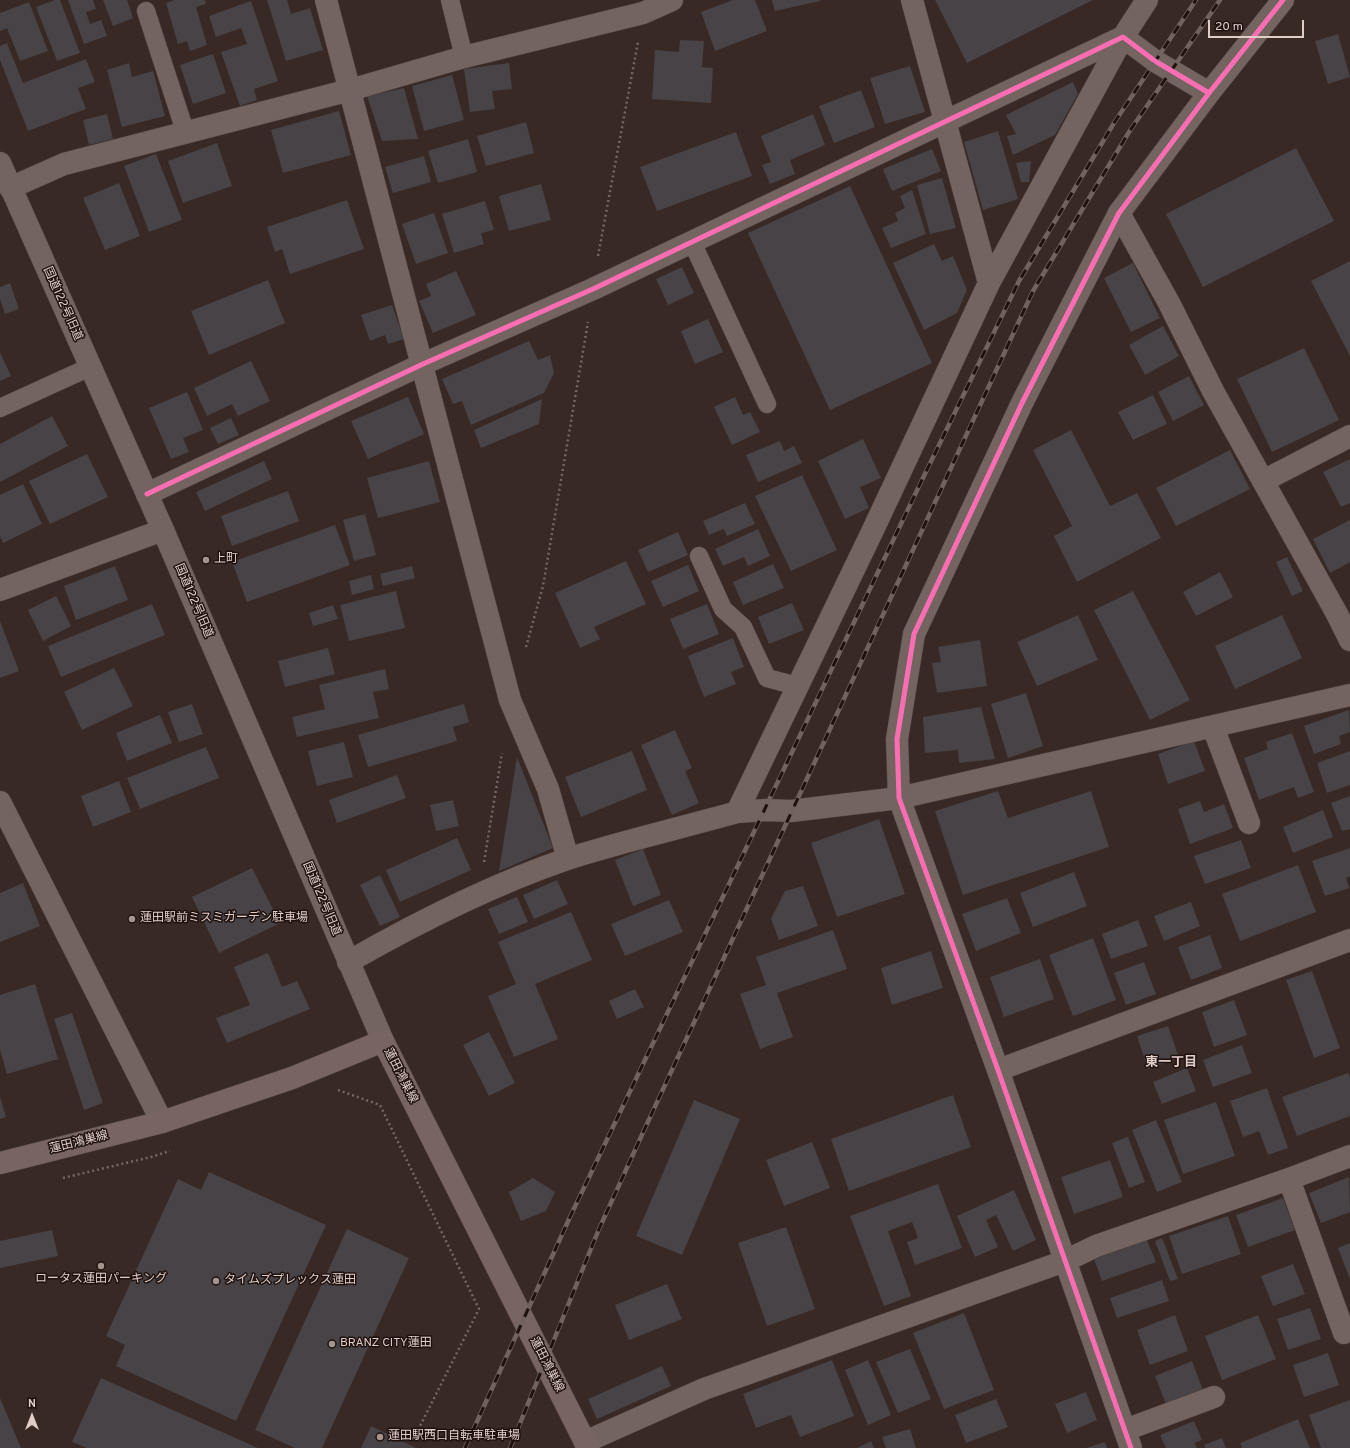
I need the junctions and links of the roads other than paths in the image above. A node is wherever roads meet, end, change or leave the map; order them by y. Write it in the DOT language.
graph roads {
  1 [pos="326,0"];
  2 [pos="450,0"];
  3 [pos="672,0"];
  4 [pos="912,0"];
  5 [pos="1147,0"];
  6 [pos="1283,0"];
  7 [pos="146,11"];
  8 [pos="1123,38"];
  9 [pos="464,57"];
  10 [pos="350,90"];
  11 [pos="1209,93"];
  12 [pos="944,121"];
  13 [pos="186,134"];
  14 [pos="0,163"];
  15 [pos="10,188"];
  16 [pos="1119,213"];
  17 [pos="692,242"];
  18 [pos="988,283"];
  19 [pos="423,364"];
  20 [pos="90,367"];
  21 [pos="767,404"];
  22 [pos="0,408"];
  23 [pos="1350,436"];
  24 [pos="1263,481"];
  25 [pos="147,494"];
  26 [pos="163,530"];
  27 [pos="699,556"];
  28 [pos="0,590"];
  29 [pos="1350,640"];
  30 [pos="797,686"];
  31 [pos="1350,695"];
  32 [pos="1213,727"];
  33 [pos="899,798"];
  34 [pos="2,811"];
  35 [pos="737,812"];
  36 [pos="1249,823"];
  37 [pos="568,859"];
  38 [pos="1350,940"];
  39 [pos="348,962"];
  40 [pos="382,1041"];
  41 [pos="998,1070"];
  42 [pos="162,1122"];
  43 [pos="1350,1156"];
  44 [pos="0,1163"];
  45 [pos="1289,1179"];
  46 [pos="1065,1260"];
  47 [pos="1344,1333"];
  48 [pos="1214,1397"];
  49 [pos="1128,1439"];
  50 [pos="587,1445"];
  1 -- 10 [label="street"];
  2 -- 9 [label="lane"];
  3 -- 9 [label="street"];
  4 -- 12 [label="street"];
  5 -- 8 [label="street"];
  6 -- 11 [label="street"];
  7 -- 13 [label="lane"];
  8 -- 11 [label="street"];
  8 -- 12 [label="street"];
  8 -- 18 [label="street"];
  9 -- 10 [label="street"];
  10 -- 13 [label="street"];
  10 -- 19 [label="street"];
  11 -- 16 [label="street"];
  12 -- 17 [label="street"];
  12 -- 18 [label="street"];
  13 -- 15 [label="street"];
  14 -- 15 [label="street, 国道122号旧道"];
  15 -- 20 [label="street, 国道122号旧道"];
  16 -- 24 [label="street"];
  16 -- 33 [label="street"];
  17 -- 19 [label="street"];
  17 -- 21 [label="lane"];
  18 -- 30 [label="street"];
  19 -- 25 [label="street"];
  19 -- 37 [label="street"];
  20 -- 22 [label="lane"];
  20 -- 25 [label="street, 国道122号旧道"];
  23 -- 24 [label="street"];
  24 -- 29 [label="street"];
  25 -- 26 [label="street, 国道122号旧道"];
  26 -- 28 [label="street"];
  26 -- 39 [label="street, 国道122号旧道"];
  27 -- 30 [label="lane"];
  30 -- 35 [label="street"];
  31 -- 32 [label="street"];
  32 -- 33 [label="street"];
  32 -- 36 [label="street"];
  33 -- 35 [label="street"];
  33 -- 41 [label="street"];
  34 -- 42 [label="street"];
  35 -- 37 [label="street"];
  37 -- 39 [label="street"];
  38 -- 41 [label="street"];
  39 -- 40 [label="street, 国道122号旧道"];
  40 -- 42 [label="main road, 蓮田鴻巣線"];
  40 -- 50 [label="main road, 蓮田鴻巣線"];
  41 -- 46 [label="street"];
  42 -- 44 [label="main road, 蓮田鴻巣線"];
  43 -- 45 [label="street"];
  45 -- 46 [label="street"];
  45 -- 47 [label="street"];
  46 -- 49 [label="street"];
  46 -- 50 [label="street"];
  48 -- 49 [label="street"];
}
